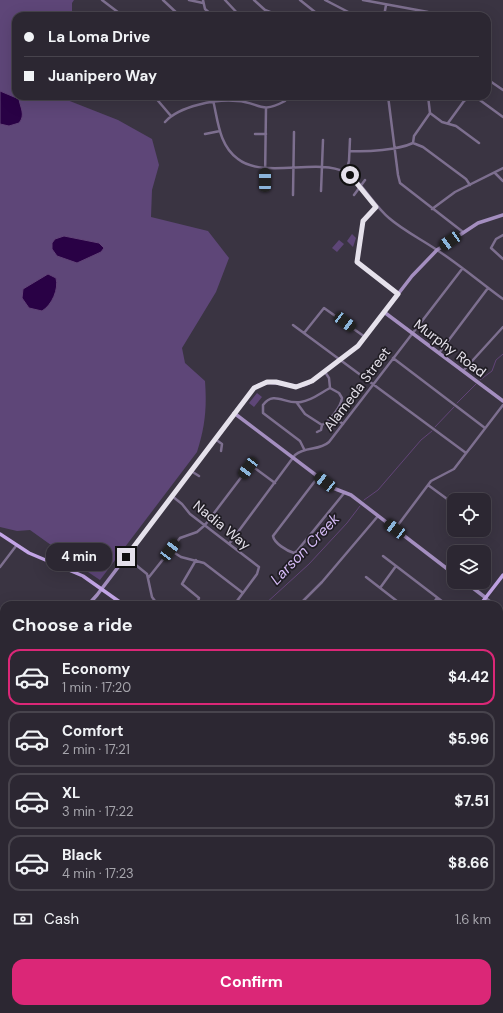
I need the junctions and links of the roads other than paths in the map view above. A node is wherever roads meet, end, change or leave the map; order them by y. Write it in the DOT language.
graph roads {
  1 [pos="102,0"];
  2 [pos="163,0"];
  3 [pos="189,0"];
  4 [pos="225,0"];
  5 [pos="254,0"];
  6 [pos="300,0"];
  7 [pos="325,0"];
  8 [pos="363,0"];
  9 [pos="203,2"];
  10 [pos="386,5"];
  11 [pos="118,12"];
  12 [pos="176,12"];
  13 [pos="208,12"];
  14 [pos="236,12"];
  15 [pos="270,12"];
  16 [pos="315,12"];
  17 [pos="348,12"];
  18 [pos="385,12"];
  19 [pos="428,12"];
  20 [pos="491,82"];
  21 [pos="503,90"];
  22 [pos="157,100"];
  23 [pos="213,100"];
  24 [pos="389,100"];
  25 [pos="428,100"];
  26 [pos="466,100"];
  27 [pos="480,100"];
  28 [pos="285,101"];
  29 [pos="214,103"];
  30 [pos="266,108"];
  31 [pos="430,113"];
  32 [pos="171,116"];
  33 [pos="503,117"];
  34 [pos="164,122"];
  35 [pos="448,123"];
  36 [pos="220,131"];
  37 [pos="294,132"];
  38 [pos="205,134"];
  39 [pos="255,134"];
  40 [pos="266,134"];
  41 [pos="350,139"];
  42 [pos="323,140"];
  43 [pos="413,143"];
  44 [pos="479,143"];
  45 [pos="395,147"];
  46 [pos="350,151"];
  47 [pos="266,167"];
  48 [pos="294,168"];
  49 [pos="322,168"];
  50 [pos="503,168"];
  51 [pos="346,172"];
  52 [pos="496,173"];
  53 [pos="265,180"];
  54 [pos="366,180"];
  55 [pos="503,181"];
  56 [pos="470,185"];
  57 [pos="360,186"];
  58 [pos="321,191"];
  59 [pos="293,195"];
  60 [pos="354,195"];
  61 [pos="376,207"];
  62 [pos="432,209"];
  63 [pos="503,215"];
  64 [pos="463,232"];
  65 [pos="503,235"];
  66 [pos="437,250"];
  67 [pos="503,259"];
  68 [pos="462,269"];
  69 [pos="488,288"];
  70 [pos="398,294"];
  71 [pos="503,299"];
  72 [pos="384,312"];
  73 [pos="293,325"];
  74 [pos="503,327"];
  75 [pos="304,333"];
  76 [pos="413,333"];
  77 [pos="365,337"];
  78 [pos="439,353"];
  79 [pos="393,358"];
  80 [pos="341,359"];
  81 [pos="463,371"];
  82 [pos="325,372"];
  83 [pos="374,384"];
  84 [pos="330,388"];
  85 [pos="503,401"];
  86 [pos="297,403"];
  87 [pos="503,405"];
  88 [pos="234,414"];
  89 [pos="332,416"];
  90 [pos="343,424"];
  91 [pos="322,425"];
  92 [pos="485,428"];
  93 [pos="317,432"];
  94 [pos="215,438"];
  95 [pos="304,449"];
  96 [pos="221,451"];
  97 [pos="466,454"];
  98 [pos="293,458"];
  99 [pos="191,470"];
  100 [pos="199,476"];
  101 [pos="318,476"];
  102 [pos="274,483"];
  103 [pos="428,484"];
  104 [pos="345,492"];
  105 [pos="172,496"];
  106 [pos="447,499"];
  107 [pos="378,516"];
  108 [pos="205,525"];
  109 [pos="395,529"];
  110 [pos="0,534"];
  111 [pos="229,544"];
  112 [pos="16,546"];
  113 [pos="170,550"];
  114 [pos="383,556"];
  115 [pos="126,557"];
  116 [pos="196,560"];
  117 [pos="396,566"];
  118 [pos="0,567"];
  119 [pos="447,569"];
  120 [pos="503,575"];
  121 [pos="366,577"];
  122 [pos="149,578"];
  123 [pos="102,588"];
  124 [pos="380,588"];
  125 [pos="474,589"];
  126 [pos="243,593"];
  127 [pos="437,598"];
  128 [pos="486,598"];
  129 [pos="91,601"];
  130 [pos="119,601"];
  131 [pos="156,601"];
  132 [pos="198,601"];
  133 [pos="237,601"];
  134 [pos="303,601"];
  135 [pos="397,601"];
  136 [pos="435,601"];
  137 [pos="441,601"];
  138 [pos="483,601"];
  139 [pos="490,601"];
  1 -- 11 [label="street"];
  2 -- 12 [label="street"];
  3 -- 9 [label="street"];
  4 -- 14 [label="street"];
  5 -- 15 [label="street"];
  6 -- 16 [label="street"];
  7 -- 17 [label="street"];
  8 -- 10 [label="street"];
  9 -- 13 [label="street"];
  10 -- 18 [label="street"];
  10 -- 19 [label="street"];
  20 -- 21 [label="street"];
  22 -- 32 [label="street"];
  23 -- 29 [label="street"];
  24 -- 45 [label="street"];
  25 -- 31 [label="street"];
  26 -- 35 [label="street"];
  27 -- 33 [label="street"];
  28 -- 30 [label="street"];
  29 -- 30 [label="street"];
  29 -- 32 [label="street"];
  29 -- 36 [label="street"];
  30 -- 40 [label="street"];
  31 -- 35 [label="street"];
  31 -- 43 [label="street"];
  32 -- 34 [label="street"];
  35 -- 44 [label="street"];
  36 -- 38 [label="street"];
  36 -- 47 [label="street"];
  37 -- 48 [label="street"];
  39 -- 40 [label="street"];
  40 -- 47 [label="street"];
  41 -- 46 [label="street"];
  42 -- 49 [label="street"];
  43 -- 45 [label="street"];
  43 -- 56 [label="street"];
  45 -- 46 [label="street"];
  45 -- 62 [label="street"];
  46 -- 51 [label="street"];
  47 -- 48 [label="street"];
  47 -- 53 [label="street"];
  48 -- 49 [label="street"];
  48 -- 59 [label="street"];
  49 -- 51 [label="street"];
  49 -- 58 [label="street"];
  50 -- 52 [label="street"];
  51 -- 57 [label="street"];
  52 -- 55 [label="street"];
  52 -- 56 [label="street"];
  54 -- 57 [label="street"];
  56 -- 62 [label="street"];
  57 -- 60 [label="street"];
  57 -- 61 [label="street"];
  61 -- 66 [label="street"];
  61 -- 70 [label="street"];
  62 -- 64 [label="street"];
  63 -- 64 [label="street"];
  64 -- 66 [label="street"];
  65 -- 67 [label="street"];
  66 -- 68 [label="street"];
  66 -- 70 [label="street"];
  68 -- 69 [label="street"];
  68 -- 76 [label="street, Alameda Street"];
  69 -- 71 [label="street"];
  69 -- 78 [label="street"];
  70 -- 72 [label="street"];
  72 -- 76 [label="street, Murphy Road"];
  72 -- 77 [label="street"];
  73 -- 75 [label="street"];
  74 -- 81 [label="street"];
  75 -- 77 [label="street"];
  75 -- 80 [label="street"];
  76 -- 78 [label="street, Murphy Road"];
  76 -- 79 [label="street, Alameda Street"];
  77 -- 80 [label="street"];
  78 -- 81 [label="street, Murphy Road"];
  79 -- 83 [label="street, Alameda Street"];
  79 -- 92 [label="street"];
  80 -- 82 [label="street"];
  80 -- 83 [label="street"];
  81 -- 85 [label="street, Murphy Road"];
  82 -- 84 [label="street"];
  82 -- 88 [label="street"];
  83 -- 90 [label="street, Alameda Street"];
  83 -- 97 [label="street"];
  84 -- 86 [label="street"];
  84 -- 89 [label="street"];
  86 -- 91 [label="street"];
  86 -- 95 [label="street"];
  87 -- 92 [label="street"];
  88 -- 94 [label="street"];
  88 -- 98 [label="street"];
  89 -- 90 [label="street"];
  89 -- 91 [label="street"];
  90 -- 95 [label="street, Alameda Street"];
  91 -- 93 [label="street"];
  92 -- 97 [label="street"];
  94 -- 96 [label="street"];
  94 -- 99 [label="street"];
  95 -- 98 [label="street"];
  97 -- 103 [label="street"];
  98 -- 101 [label="street"];
  98 -- 102 [label="street"];
  99 -- 100 [label="street"];
  99 -- 105 [label="street"];
  101 -- 104 [label="street"];
  101 -- 104 [label="street"];
  102 -- 108 [label="street"];
  102 -- 111 [label="street"];
  103 -- 106 [label="street"];
  103 -- 109 [label="street"];
  104 -- 107 [label="street"];
  105 -- 108 [label="street, Nadia Way"];
  105 -- 115 [label="street"];
  107 -- 109 [label="street"];
  107 -- 134 [label="street"];
  108 -- 111 [label="street, Nadia Way"];
  108 -- 113 [label="street"];
  109 -- 119 [label="street"];
  110 -- 112 [label="main road"];
  111 -- 126 [label="street, Nadia Way"];
  112 -- 118 [label="street"];
  112 -- 123 [label="main road"];
  113 -- 116 [label="street"];
  113 -- 122 [label="street"];
  114 -- 117 [label="street"];
  115 -- 122 [label="street"];
  115 -- 123 [label="street"];
  116 -- 126 [label="street"];
  116 -- 132 [label="street"];
  117 -- 124 [label="street"];
  117 -- 127 [label="street"];
  120 -- 128 [label="main road"];
  121 -- 124 [label="street"];
  122 -- 131 [label="street"];
  123 -- 129 [label="street"];
  123 -- 130 [label="main road"];
  124 -- 135 [label="street"];
  125 -- 128 [label="street"];
  126 -- 133 [label="street"];
  127 -- 136 [label="street"];
  127 -- 137 [label="street"];
  128 -- 138 [label="main road"];
  128 -- 139 [label="street"];
}
